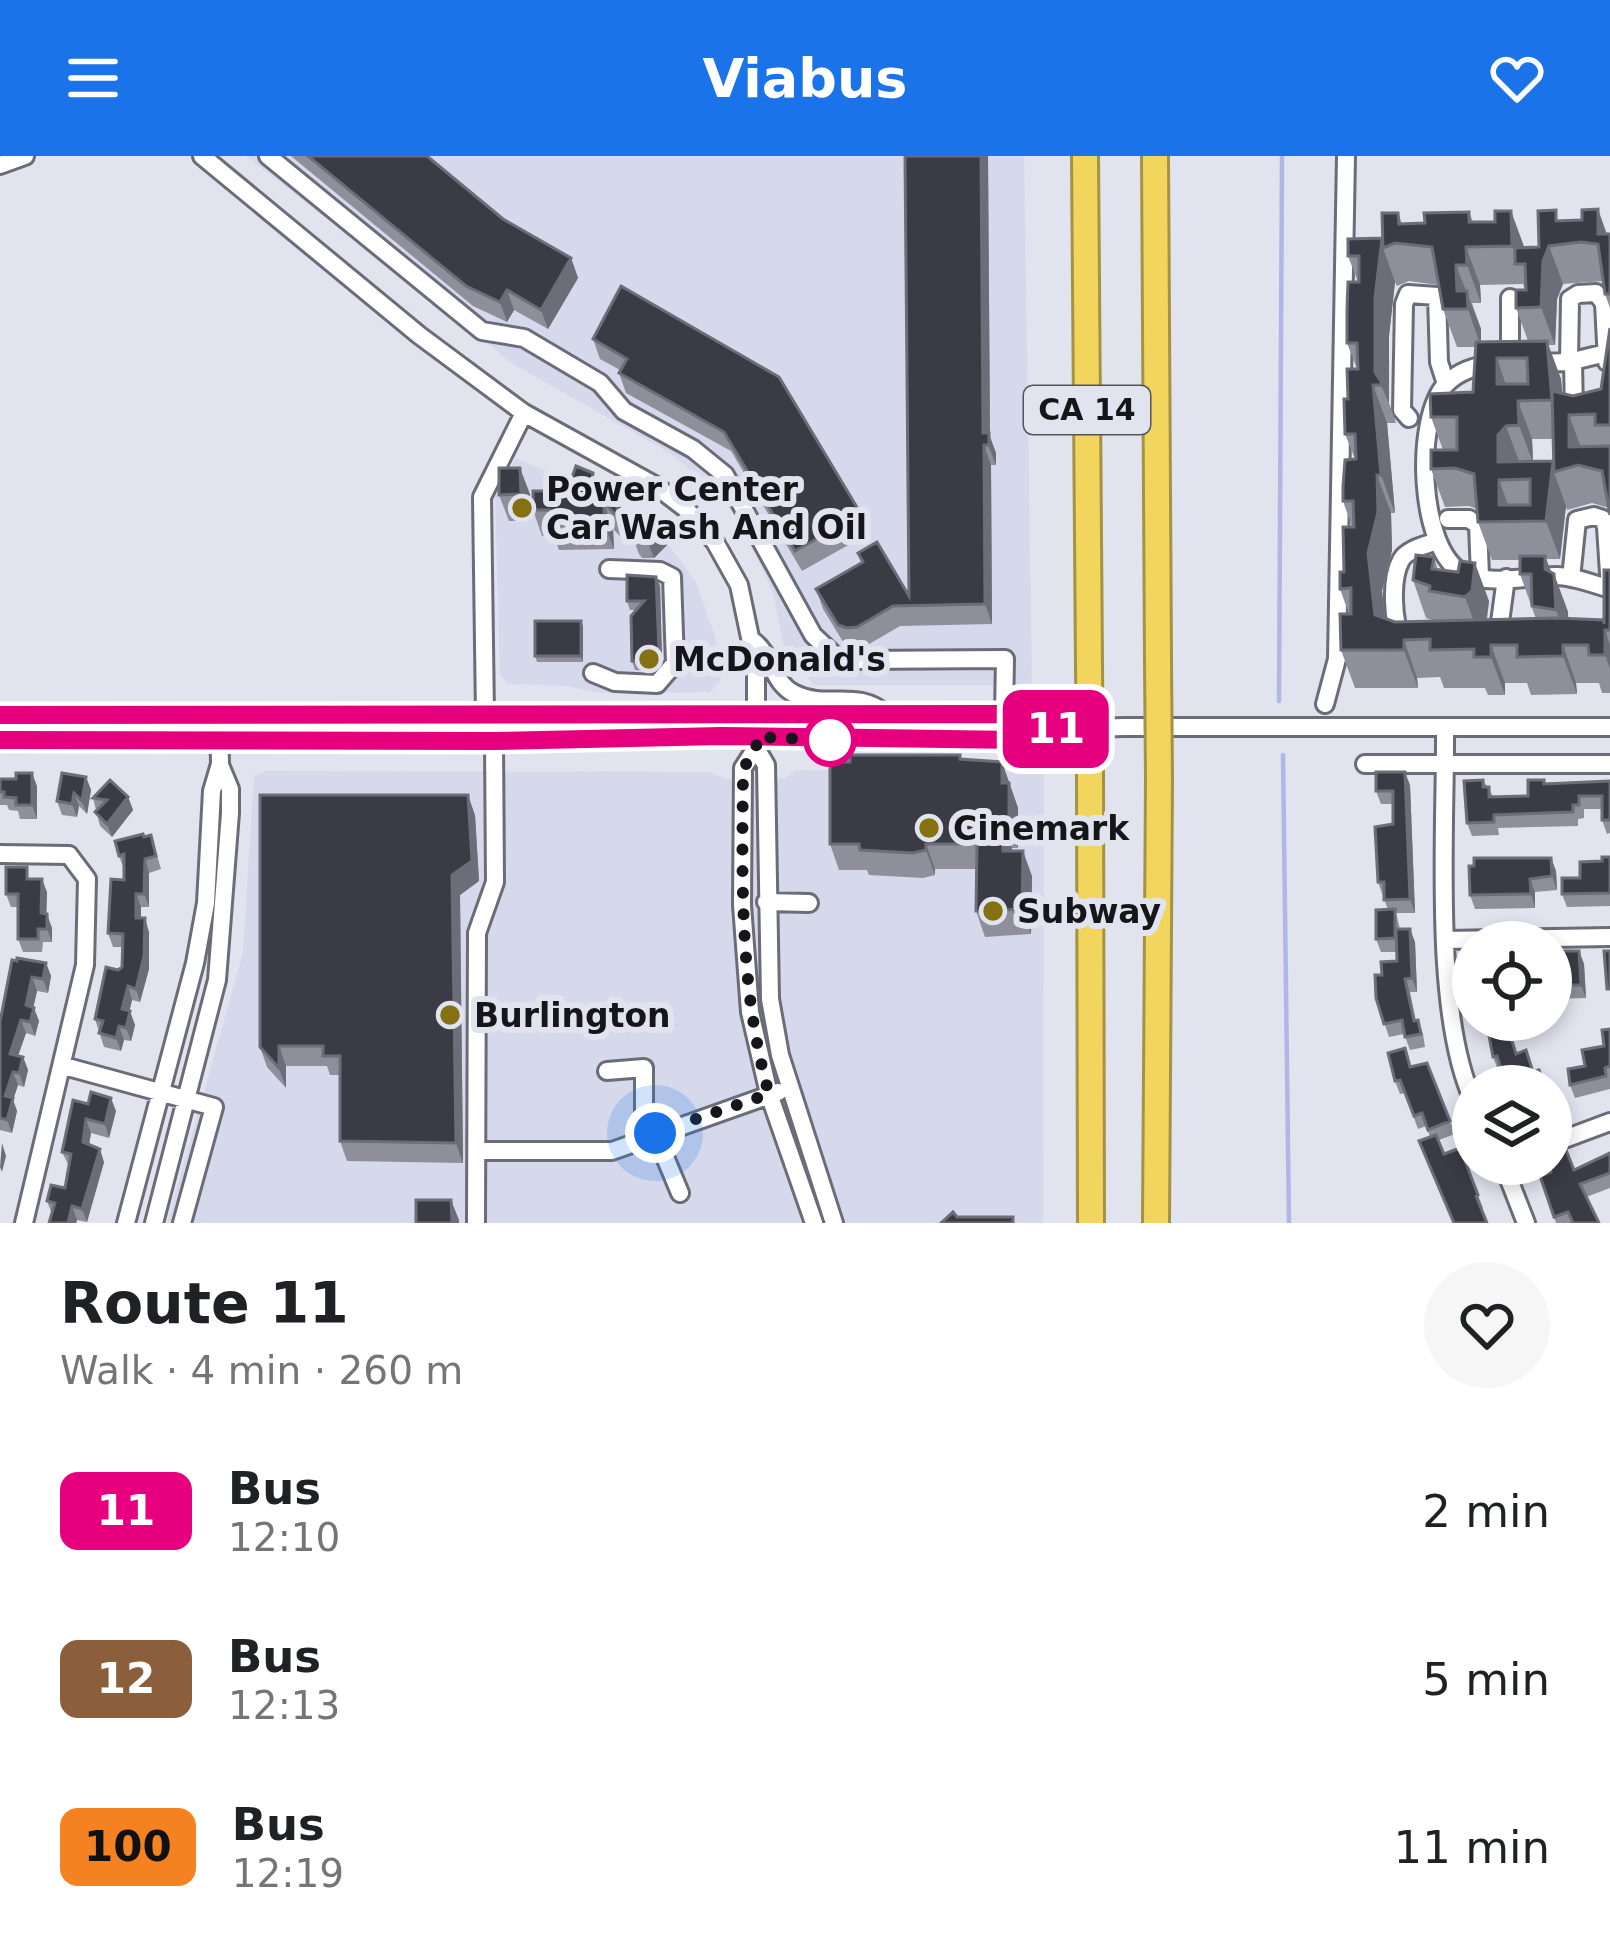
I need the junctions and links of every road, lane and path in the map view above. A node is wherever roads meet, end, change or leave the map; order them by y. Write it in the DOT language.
graph roads {
  1 [pos="25,156"];
  2 [pos="202,156"];
  3 [pos="268,156"];
  4 [pos="1085,156"];
  5 [pos="1155,156"];
  6 [pos="1346,156"];
  7 [pos="0,165"];
  8 [pos="1510,298"];
  9 [pos="1403,348"];
  10 [pos="1608,353"];
  11 [pos="1439,362"];
  12 [pos="1571,362"];
  13 [pos="1477,364"];
  14 [pos="1510,364"];
  15 [pos="1446,384"];
  16 [pos="1477,388"];
  17 [pos="1607,389"];
  18 [pos="524,413"];
  19 [pos="1409,418"];
  20 [pos="1585,421"];
  21 [pos="1439,528"];
  22 [pos="609,569"];
  23 [pos="1480,576"];
  24 [pos="1506,578"];
  25 [pos="1571,578"];
  26 [pos="1610,589"];
  27 [pos="753,640"];
  28 [pos="1422,648"];
  29 [pos="1486,649"];
  30 [pos="593,674"];
  31 [pos="1325,704"];
  32 [pos="1004,714"];
  33 [pos="0,715"];
  34 [pos="219,715"];
  35 [pos="757,715"];
  36 [pos="887,715"];
  37 [pos="485,716"];
  38 [pos="1445,727"];
  39 [pos="1610,728"];
  40 [pos="1057,729"];
  41 [pos="0,740"];
  42 [pos="219,740"];
  43 [pos="494,741"];
  44 [pos="756,743"];
  45 [pos="220,764"];
  46 [pos="1365,764"];
  47 [pos="1445,764"];
  48 [pos="1610,764"];
  49 [pos="0,854"];
  50 [pos="766,902"];
  51 [pos="809,903"];
  52 [pos="1610,937"];
  53 [pos="1446,940"];
  54 [pos="1464,1065"];
  55 [pos="64,1066"];
  56 [pos="607,1071"];
  57 [pos="790,1089"];
  58 [pos="160,1091"];
  59 [pos="769,1094"];
  60 [pos="186,1099"];
  61 [pos="1610,1122"];
  62 [pos="653,1134"];
  63 [pos="1572,1136"];
  64 [pos="478,1151"];
  65 [pos="1511,1185"];
  66 [pos="680,1192"];
  67 [pos="25,1223"];
  68 [pos="126,1223"];
  69 [pos="154,1223"];
  70 [pos="182,1223"];
  71 [pos="476,1223"];
  72 [pos="817,1223"];
  73 [pos="834,1223"];
  74 [pos="1091,1223"];
  75 [pos="1156,1223"];
  76 [pos="1526,1223"];
  1 -- 7 [label="street"];
  2 -- 18 [label="street"];
  3 -- 32 [label="street"];
  4 -- 74 [label="highway, CA 14, bridge"];
  5 -- 75 [label="highway, CA 14, bridge"];
  6 -- 31 [label="street"];
  8 -- 14 [label="street"];
  9 -- 11 [label="street"];
  9 -- 11 [label="street"];
  9 -- 19 [label="street"];
  10 -- 12 [label="street"];
  10 -- 12 [label="street"];
  10 -- 17 [label="street"];
  11 -- 15 [label="street"];
  12 -- 14 [label="street"];
  12 -- 20 [label="street"];
  13 -- 14 [label="street"];
  13 -- 15 [label="street"];
  13 -- 16 [label="street"];
  15 -- 21 [label="street"];
  18 -- 27 [label="street"];
  18 -- 37 [label="street"];
  21 -- 23 [label="street"];
  21 -- 23 [label="street"];
  21 -- 28 [label="street"];
  22 -- 30 [label="street"];
  23 -- 24 [label="street"];
  24 -- 25 [label="street"];
  24 -- 29 [label="street"];
  25 -- 26 [label="street"];
  25 -- 26 [label="street"];
  27 -- 35 [label="street"];
  27 -- 36 [label="street"];
  32 -- 36 [label="street"];
  32 -- 40 [label="street"];
  33 -- 34 [label="street"];
  34 -- 37 [label="street"];
  34 -- 42 [label="street"];
  35 -- 36 [label="street"];
  35 -- 37 [label="street"];
  35 -- 44 [label="street"];
  38 -- 39 [label="street"];
  38 -- 40 [label="street"];
  38 -- 47 [label="street"];
  40 -- 44 [label="street"];
  41 -- 42 [label="street"];
  42 -- 43 [label="street"];
  42 -- 45 [label="street"];
  43 -- 44 [label="street"];
  43 -- 64 [label="street"];
  44 -- 50 [label="street"];
  44 -- 59 [label="street"];
  45 -- 58 [label="street"];
  45 -- 60 [label="street"];
  46 -- 47 [label="street"];
  47 -- 48 [label="street"];
  47 -- 53 [label="street"];
  49 -- 55 [label="street"];
  50 -- 51 [label="street"];
  50 -- 57 [label="street"];
  52 -- 53 [label="street"];
  53 -- 54 [label="street"];
  55 -- 58 [label="street"];
  55 -- 67 [label="street"];
  56 -- 62 [label="street"];
  57 -- 59 [label="street"];
  57 -- 73 [label="street"];
  58 -- 60 [label="street"];
  58 -- 68 [label="street"];
  59 -- 62 [label="street"];
  59 -- 72 [label="street"];
  60 -- 69 [label="street"];
  60 -- 70 [label="street"];
  61 -- 63 [label="street"];
  62 -- 64 [label="street"];
  62 -- 66 [label="street"];
  64 -- 71 [label="street"];
  65 -- 76 [label="street"];
}
